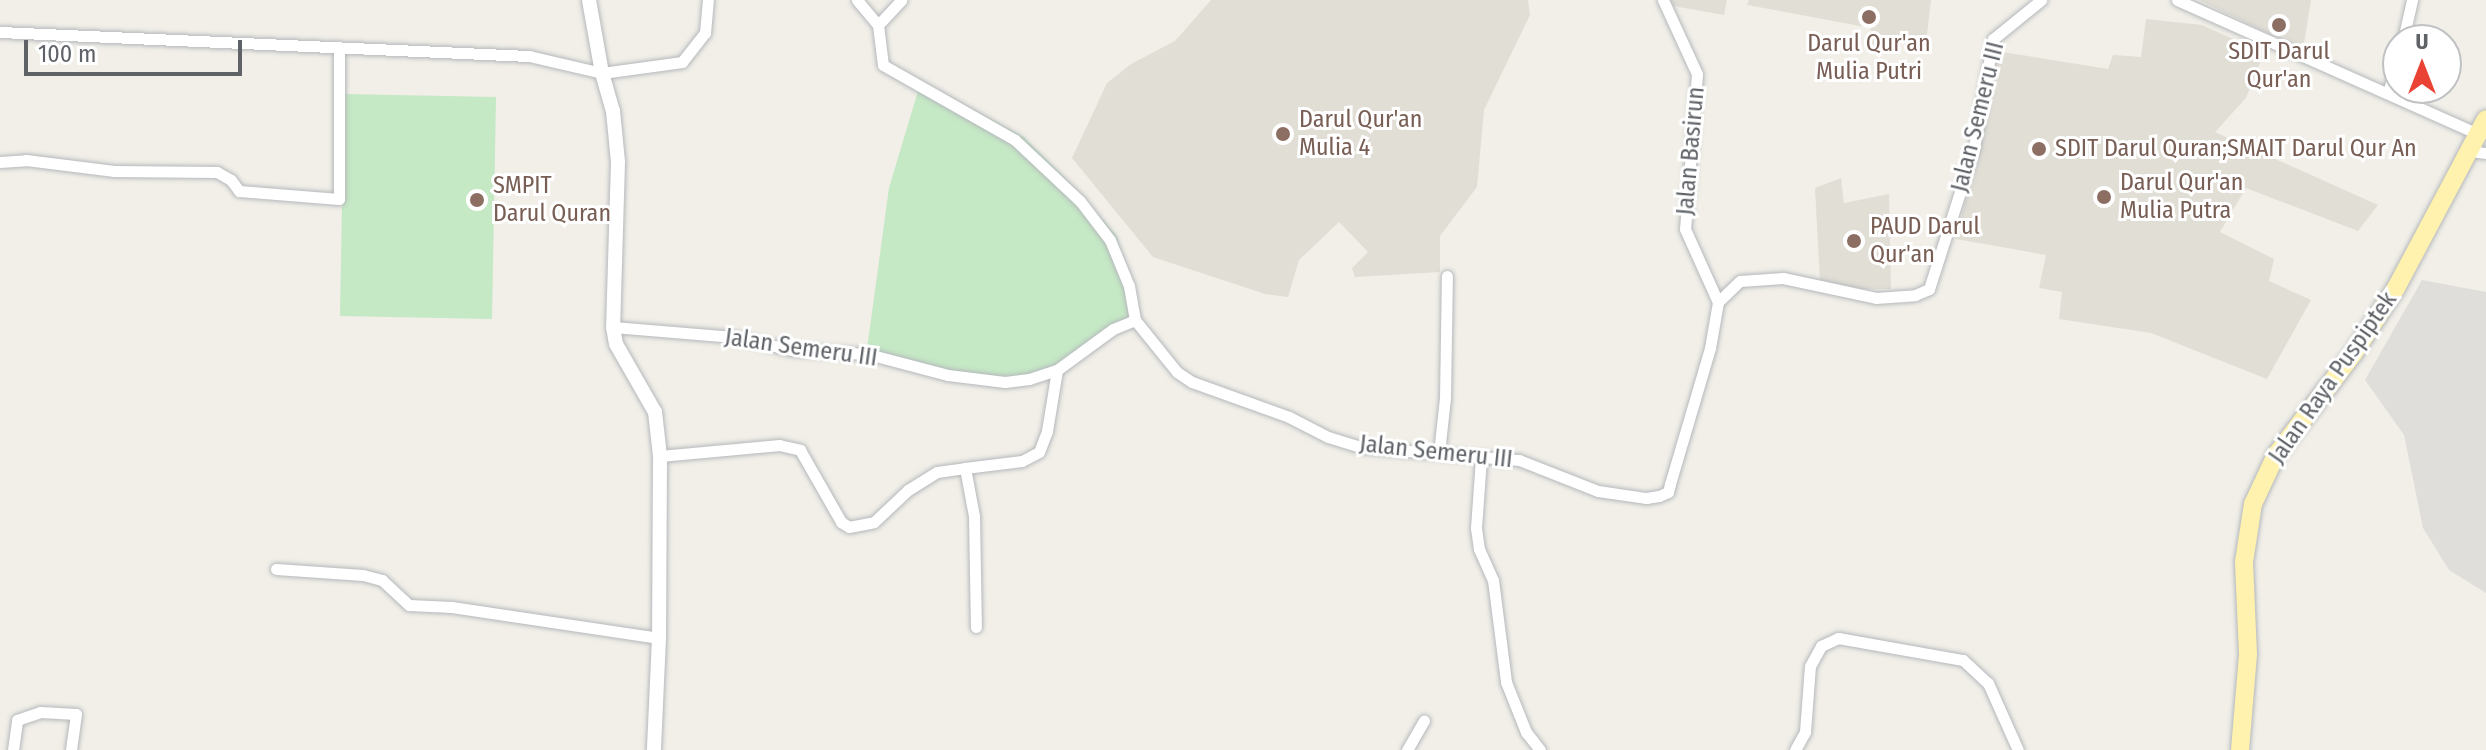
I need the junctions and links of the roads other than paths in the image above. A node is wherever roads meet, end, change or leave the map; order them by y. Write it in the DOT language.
graph roads {
  1 [pos="589,0"];
  2 [pos="708,0"];
  3 [pos="857,0"];
  4 [pos="901,0"];
  5 [pos="1663,0"];
  6 [pos="2041,0"];
  7 [pos="2177,0"];
  8 [pos="2412,0"];
  9 [pos="2407,24"];
  10 [pos="878,25"];
  11 [pos="0,32"];
  12 [pos="339,47"];
  13 [pos="602,73"];
  14 [pos="2382,90"];
  15 [pos="2410,104"];
  16 [pos="2480,139"];
  17 [pos="0,162"];
  18 [pos="1447,276"];
  19 [pos="1718,302"];
  20 [pos="1135,320"];
  21 [pos="613,327"];
  22 [pos="1057,370"];
  23 [pos="1439,453"];
  24 [pos="660,456"];
  25 [pos="1481,458"];
  26 [pos="965,468"];
  27 [pos="276,569"];
  28 [pos="976,627"];
  29 [pos="659,638"];
  30 [pos="1424,721"];
  31 [pos="13,750"];
  32 [pos="71,750"];
  33 [pos="654,750"];
  34 [pos="1407,750"];
  35 [pos="1540,750"];
  36 [pos="1795,750"];
  37 [pos="2018,750"];
  38 [pos="2240,750"];
  1 -- 13 [label="street"];
  2 -- 13 [label="street"];
  3 -- 10 [label="street"];
  4 -- 10 [label="street"];
  5 -- 19 [label="street, Jalan Basirun"];
  6 -- 19 [label="street, Jalan Semeru III"];
  7 -- 14 [label="street"];
  8 -- 9 [label="street"];
  10 -- 20 [label="street"];
  11 -- 12 [label="street"];
  12 -- 13 [label="street"];
  12 -- 17 [label="street"];
  13 -- 21 [label="street"];
  15 -- 16 [label="street"];
  16 -- 38 [label="main road, Jalan Raya Puspiptek"];
  18 -- 23 [label="street"];
  19 -- 25 [label="street, Jalan Semeru III"];
  20 -- 22 [label="street, Jalan Semeru III"];
  20 -- 23 [label="street, Jalan Semeru III"];
  21 -- 22 [label="street, Jalan Semeru III"];
  21 -- 24 [label="street"];
  22 -- 26 [label="street"];
  23 -- 25 [label="street, Jalan Semeru III"];
  24 -- 26 [label="street"];
  24 -- 29 [label="street"];
  25 -- 35 [label="street"];
  26 -- 28 [label="street"];
  27 -- 29 [label="street"];
  29 -- 33 [label="street"];
  30 -- 34 [label="street"];
  31 -- 32 [label="street"];
  36 -- 37 [label="street"];
}
